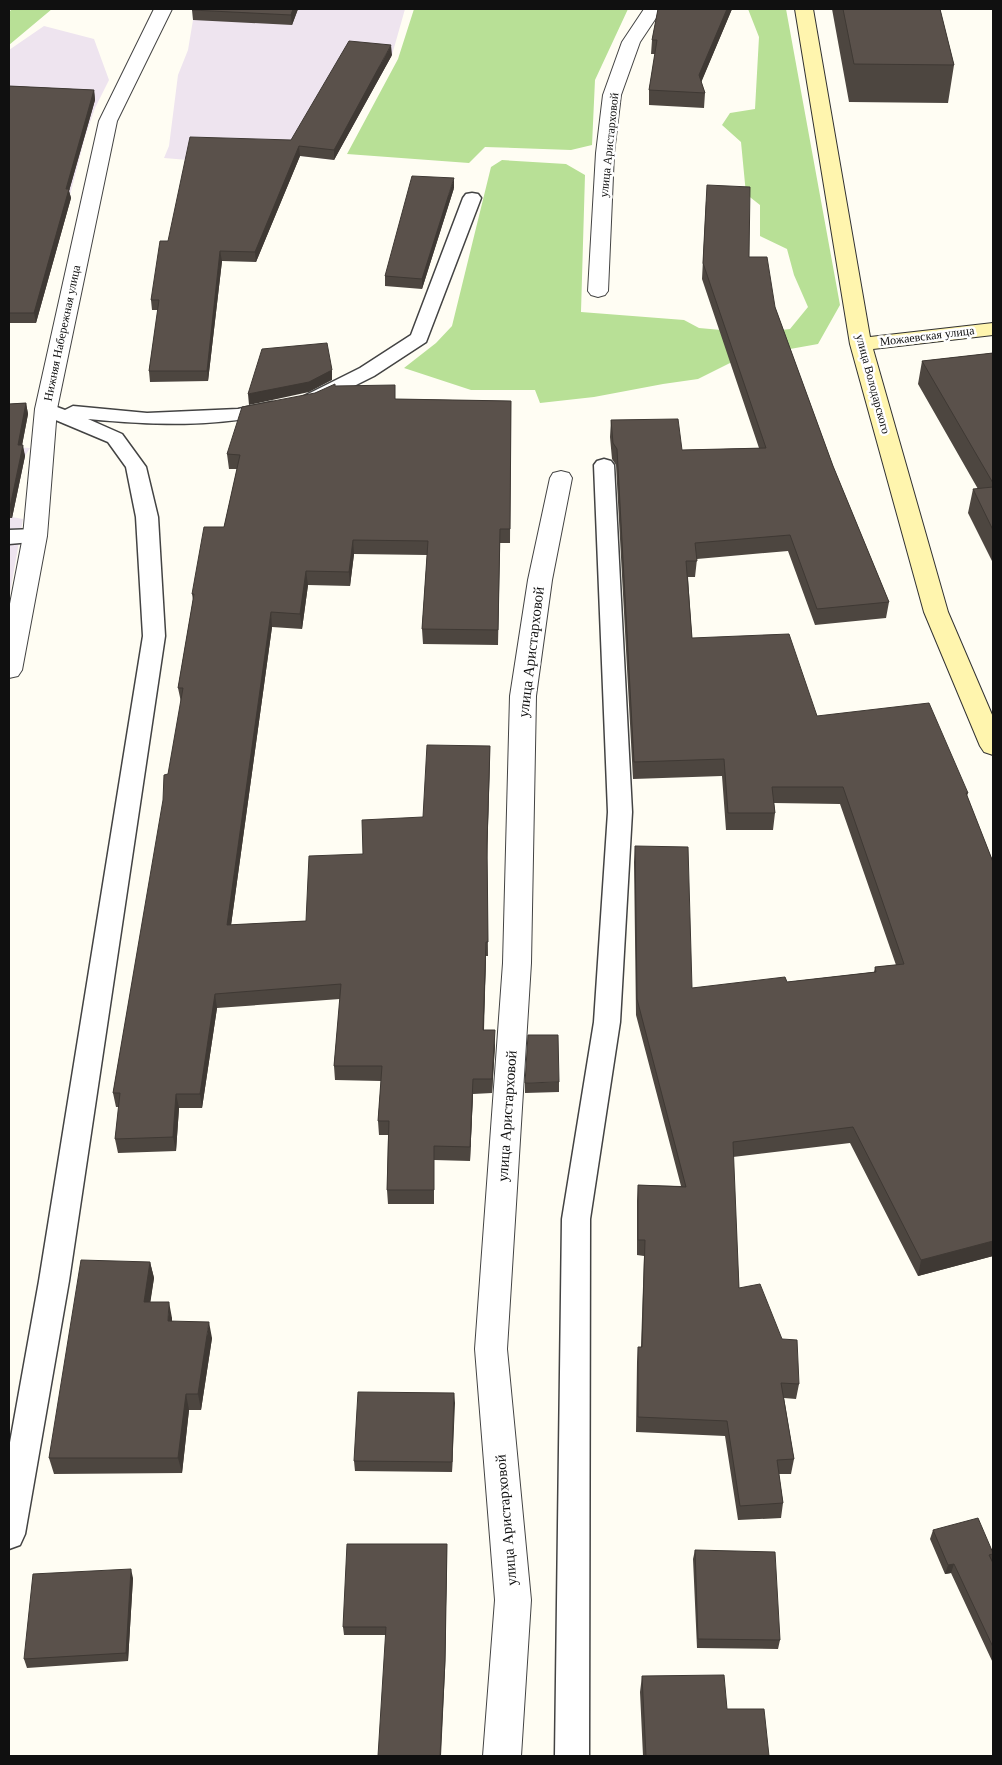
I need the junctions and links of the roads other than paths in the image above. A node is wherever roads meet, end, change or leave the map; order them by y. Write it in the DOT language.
graph roads {
  1 [pos="163,9"];
  2 [pos="652,9"];
  3 [pos="804,9"];
  4 [pos="472,198"];
  5 [pos="598,291"];
  6 [pos="993,328"];
  7 [pos="861,344"];
  8 [pos="46,409"];
  9 [pos="604,465"];
  10 [pos="561,478"];
  11 [pos="35,536"];
  12 [pos="9,538"];
  13 [pos="9,670"];
  14 [pos="993,746"];
  15 [pos="9,1534"];
  16 [pos="502,1756"];
  17 [pos="572,1756"];
  1 -- 8 [label="street, Нижняя Набережная улица"];
  2 -- 5 [label="street, улица Аристарховой"];
  3 -- 7 [label="street, улица Володарского"];
  4 -- 8 [label="lane"];
  6 -- 7 [label="street, Можаевская улица"];
  7 -- 14 [label="street, улица Володарского"];
  8 -- 11 [label="street, Нижняя Набережная улица"];
  8 -- 15 [label="lane"];
  9 -- 17 [label="lane"];
  10 -- 16 [label="street, улица Аристарховой"];
  11 -- 12 [label="lane"];
  11 -- 13 [label="street, Нижняя Набережная улица"];
}
